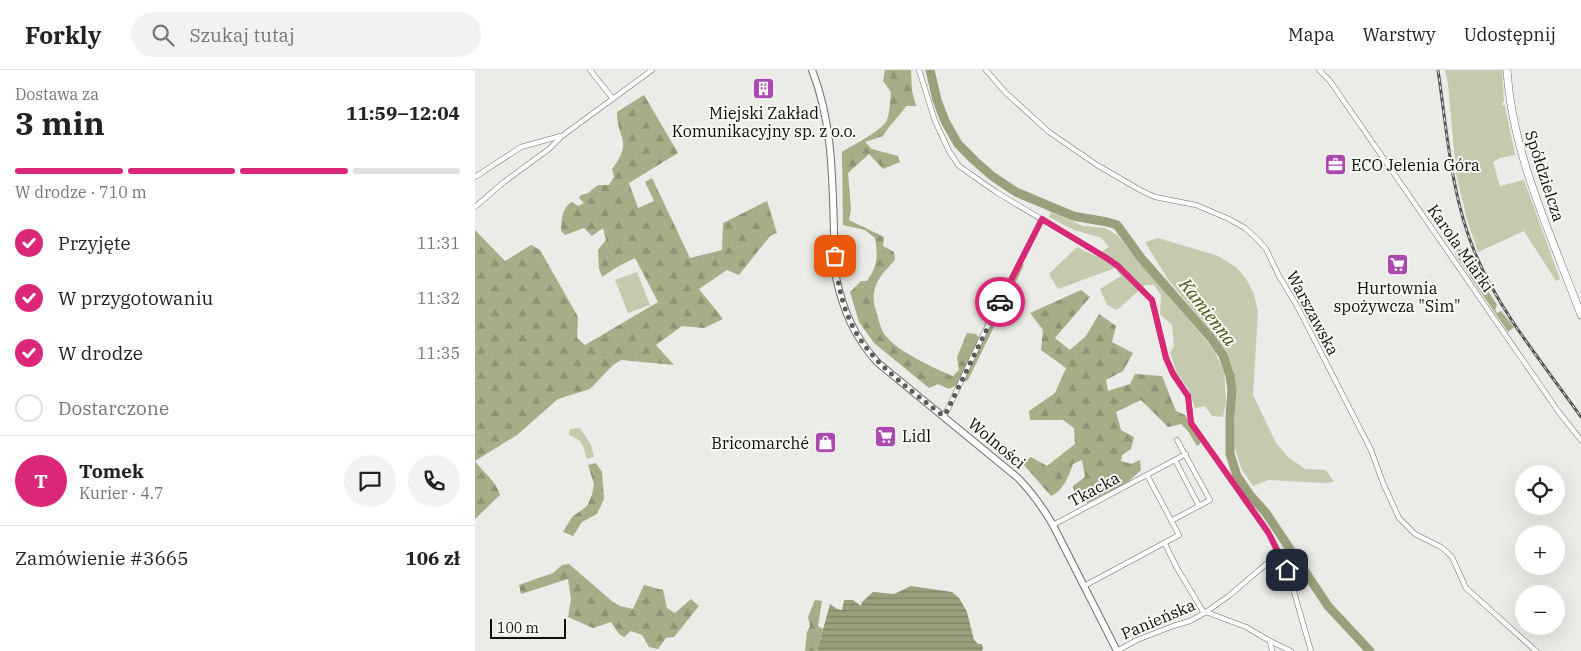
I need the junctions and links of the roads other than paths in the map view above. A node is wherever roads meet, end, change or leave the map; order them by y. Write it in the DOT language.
graph roads {
  1 [pos="590,70"];
  2 [pos="651,70"];
  3 [pos="812,70"];
  4 [pos="919,70"];
  5 [pos="987,70"];
  6 [pos="1319,70"];
  7 [pos="1507,70"];
  8 [pos="613,99"];
  9 [pos="562,136"];
  10 [pos="475,177"];
  11 [pos="475,207"];
  12 [pos="1042,219"];
  13 [pos="1581,315"];
  14 [pos="943,416"];
  15 [pos="1177,440"];
  16 [pos="1581,440"];
  17 [pos="1186,454"];
  18 [pos="1175,460"];
  19 [pos="1147,475"];
  20 [pos="1199,506"];
  21 [pos="1171,521"];
  22 [pos="1053,525"];
  23 [pos="1165,544"];
  24 [pos="1278,554"];
  25 [pos="1084,586"];
  26 [pos="1205,612"];
  27 [pos="1270,641"];
  28 [pos="1117,651"];
  29 [pos="1272,651"];
  30 [pos="1291,651"];
  31 [pos="1311,651"];
  32 [pos="1536,651"];
  1 -- 8 [label="street"];
  2 -- 8 [label="street"];
  3 -- 14 [label="street, Wolności"];
  4 -- 12 [label="street"];
  5 -- 32 [label="street, Warszawska"];
  6 -- 16 [label="street, Karola Miarki"];
  7 -- 13 [label="main road, Spółdzielcza"];
  8 -- 9 [label="street"];
  9 -- 10 [label="street"];
  9 -- 11 [label="street"];
  12 -- 14 [label="street"];
  12 -- 24 [label="street"];
  14 -- 22 [label="street, Wolności"];
  15 -- 17 [label="street"];
  17 -- 18 [label="street, Tkacka"];
  17 -- 20 [label="street"];
  18 -- 19 [label="street, Tkacka"];
  18 -- 20 [label="street"];
  19 -- 21 [label="street"];
  19 -- 22 [label="street, Tkacka"];
  20 -- 21 [label="street"];
  21 -- 23 [label="street"];
  22 -- 25 [label="street, Wolności"];
  23 -- 25 [label="street"];
  23 -- 26 [label="street"];
  24 -- 26 [label="street"];
  24 -- 31 [label="street"];
  25 -- 28 [label="street, Wolności"];
  26 -- 27 [label="street, Panieńska"];
  26 -- 28 [label="street, Panieńska"];
  27 -- 29 [label="street"];
  27 -- 30 [label="street, Panieńska"];
}
